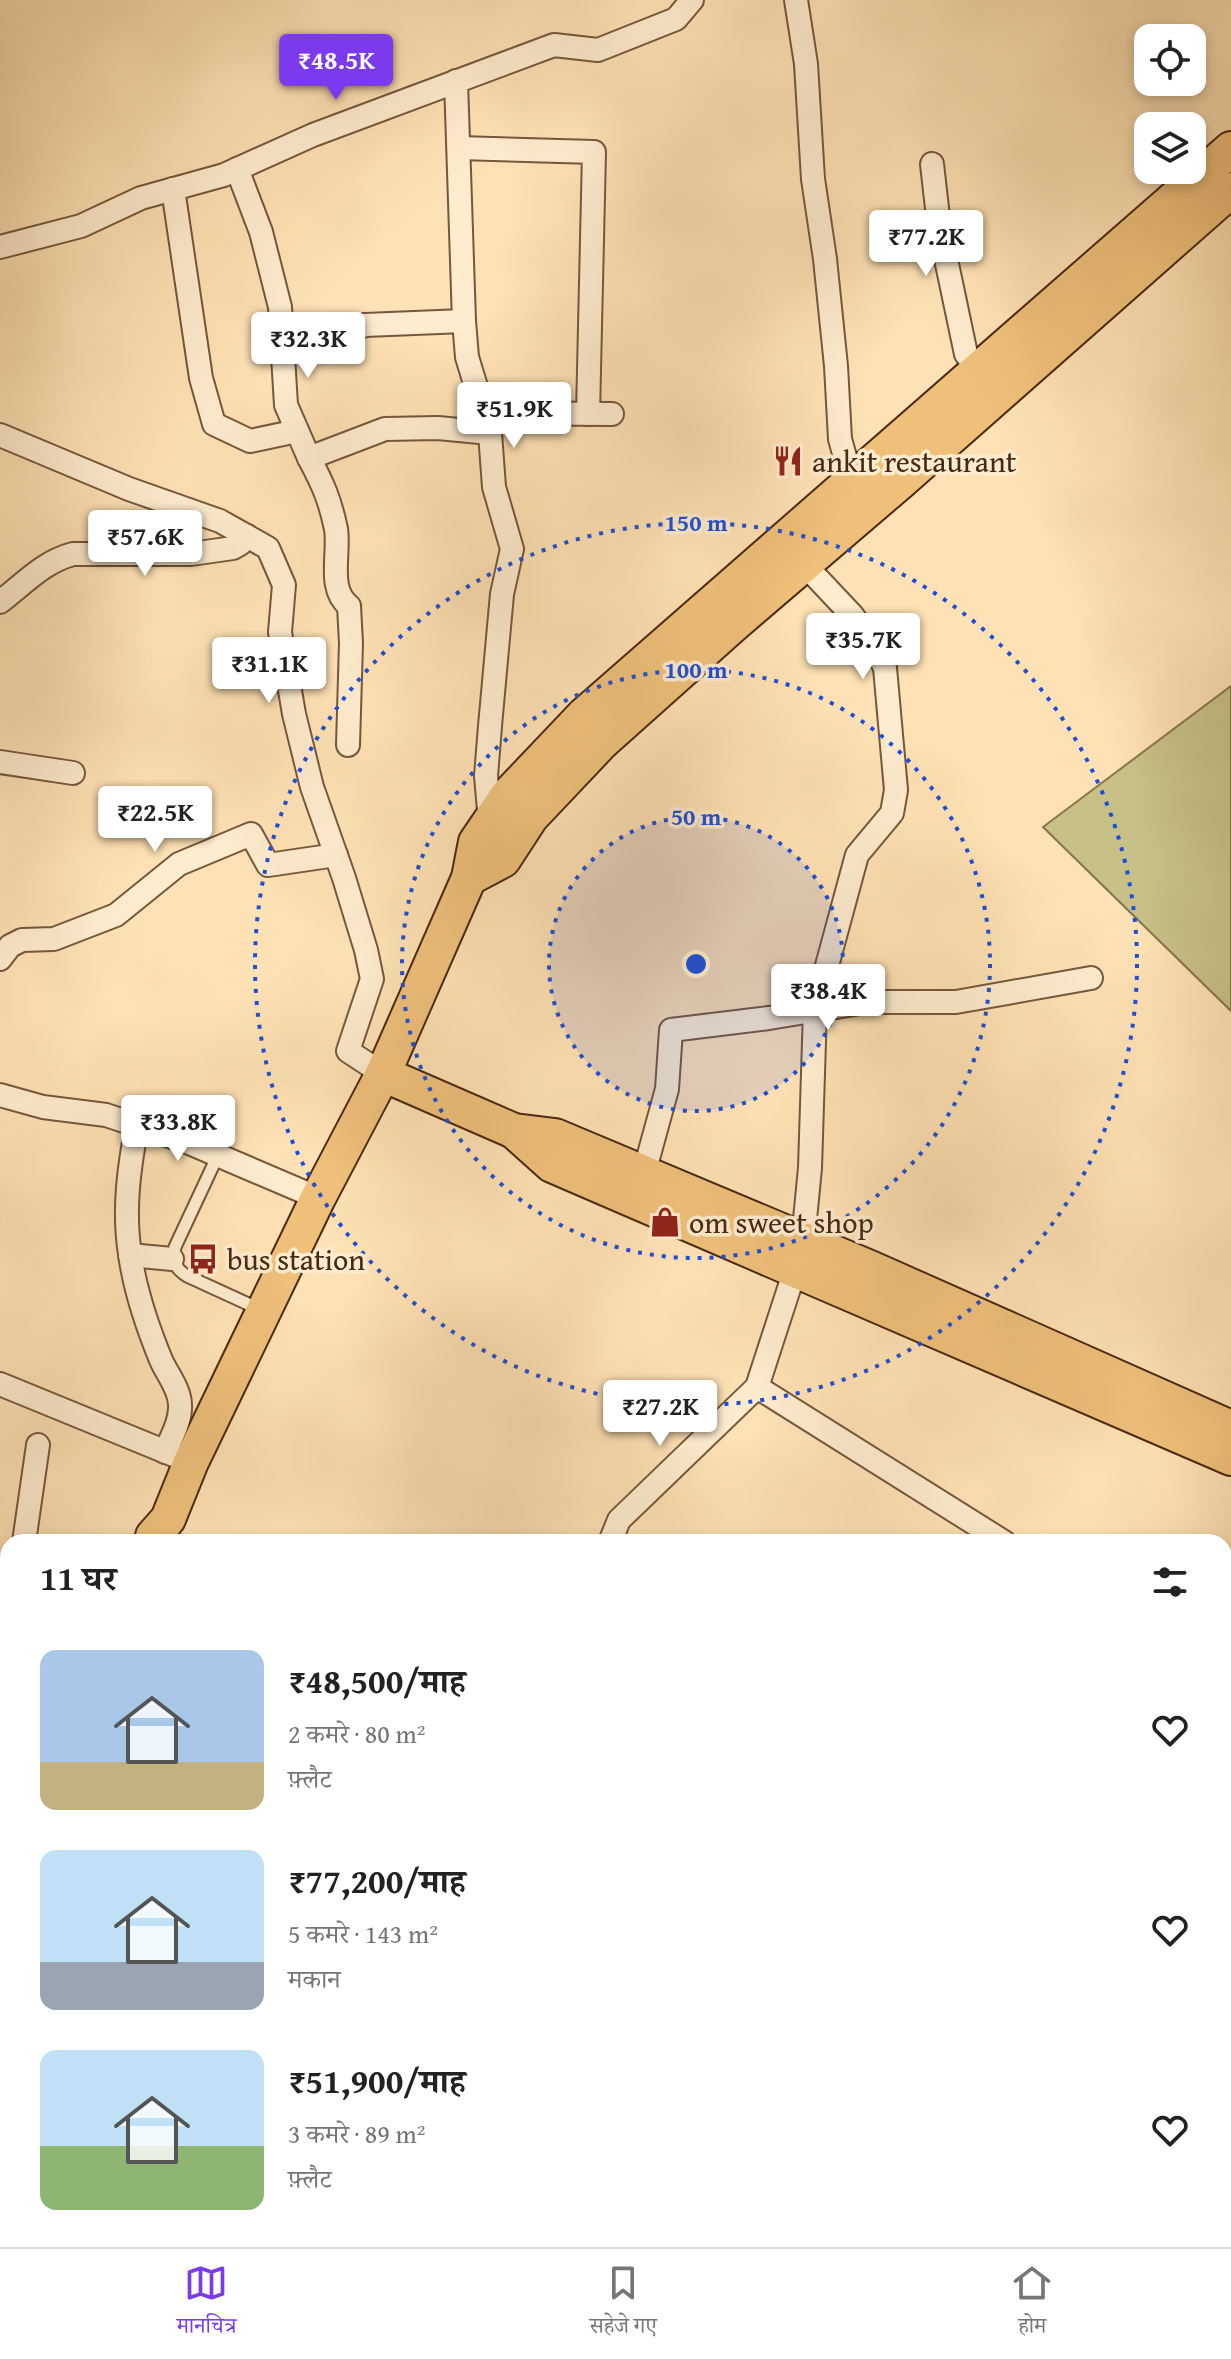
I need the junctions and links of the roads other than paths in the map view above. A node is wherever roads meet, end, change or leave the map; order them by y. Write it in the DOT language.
graph roads {
  1 [pos="692,0"];
  2 [pos="796,0"];
  3 [pos="456,81"];
  4 [pos="459,148"];
  5 [pos="1231,149"];
  6 [pos="932,164"];
  7 [pos="237,169"];
  8 [pos="173,189"];
  9 [pos="1231,190"];
  10 [pos="0,247"];
  11 [pos="464,321"];
  12 [pos="283,354"];
  13 [pos="979,371"];
  14 [pos="588,414"];
  15 [pos="612,414"];
  16 [pos="487,423"];
  17 [pos="297,431"];
  18 [pos="0,435"];
  19 [pos="309,458"];
  20 [pos="862,494"];
  21 [pos="247,536"];
  22 [pos="804,564"];
  23 [pos="0,602"];
  24 [pos="722,615"];
  25 [pos="348,745"];
  26 [pos="0,762"];
  27 [pos="73,773"];
  28 [pos="490,821"];
  29 [pos="336,855"];
  30 [pos="469,878"];
  31 [pos="0,959"];
  32 [pos="1091,978"];
  33 [pos="815,1010"];
  34 [pos="383,1074"];
  35 [pos="0,1095"];
  36 [pos="137,1125"];
  37 [pos="514,1131"];
  38 [pos="218,1155"];
  39 [pos="644,1173"];
  40 [pos="318,1198"];
  41 [pos="130,1255"];
  42 [pos="799,1255"];
  43 [pos="172,1259"];
  44 [pos="264,1311"];
  45 [pos="0,1384"];
  46 [pos="757,1387"];
  47 [pos="1231,1428"];
  48 [pos="38,1445"];
  49 [pos="178,1457"];
  50 [pos="1231,1458"];
  51 [pos="25,1534"];
  52 [pos="165,1534"];
  53 [pos="613,1534"];
  54 [pos="991,1534"];
  1 -- 3 [label="street"];
  2 -- 20 [label="street"];
  3 -- 4 [label="street"];
  3 -- 7 [label="street"];
  4 -- 11 [label="street"];
  4 -- 14 [label="street"];
  5 -- 13 [label="main road"];
  6 -- 13 [label="street"];
  7 -- 8 [label="street"];
  7 -- 12 [label="street"];
  8 -- 10 [label="street"];
  8 -- 17 [label="street"];
  9 -- 20 [label="main road"];
  11 -- 12 [label="street"];
  11 -- 16 [label="street"];
  12 -- 17 [label="street"];
  13 -- 20 [label="main road"];
  14 -- 15 [label="street"];
  14 -- 16 [label="street"];
  16 -- 19 [label="street"];
  16 -- 28 [label="street"];
  17 -- 19 [label="street"];
  18 -- 21 [label="street"];
  19 -- 25 [label="street"];
  20 -- 22 [label="main road"];
  20 -- 24 [label="main road"];
  21 -- 23 [label="street"];
  21 -- 29 [label="street"];
  22 -- 24 [label="main road"];
  22 -- 33 [label="street"];
  24 -- 28 [label="main road"];
  24 -- 30 [label="main road"];
  26 -- 27 [label="street"];
  28 -- 30 [label="main road"];
  29 -- 31 [label="street"];
  29 -- 34 [label="street"];
  30 -- 34 [label="main road"];
  32 -- 33 [label="street"];
  33 -- 39 [label="street"];
  33 -- 42 [label="street"];
  34 -- 37 [label="main road"];
  34 -- 40 [label="main road"];
  35 -- 36 [label="street"];
  36 -- 38 [label="street"];
  36 -- 41 [label="street"];
  37 -- 39 [label="main road"];
  37 -- 42 [label="main road"];
  38 -- 40 [label="street"];
  38 -- 43 [label="lane"];
  39 -- 42 [label="main road"];
  40 -- 44 [label="main road"];
  41 -- 43 [label="street"];
  41 -- 49 [label="street"];
  42 -- 46 [label="street"];
  42 -- 47 [label="main road"];
  42 -- 50 [label="main road"];
  43 -- 44 [label="lane"];
  44 -- 49 [label="main road"];
  45 -- 49 [label="street"];
  46 -- 53 [label="street"];
  46 -- 54 [label="street"];
  48 -- 51 [label="street"];
  49 -- 52 [label="main road"];
}
